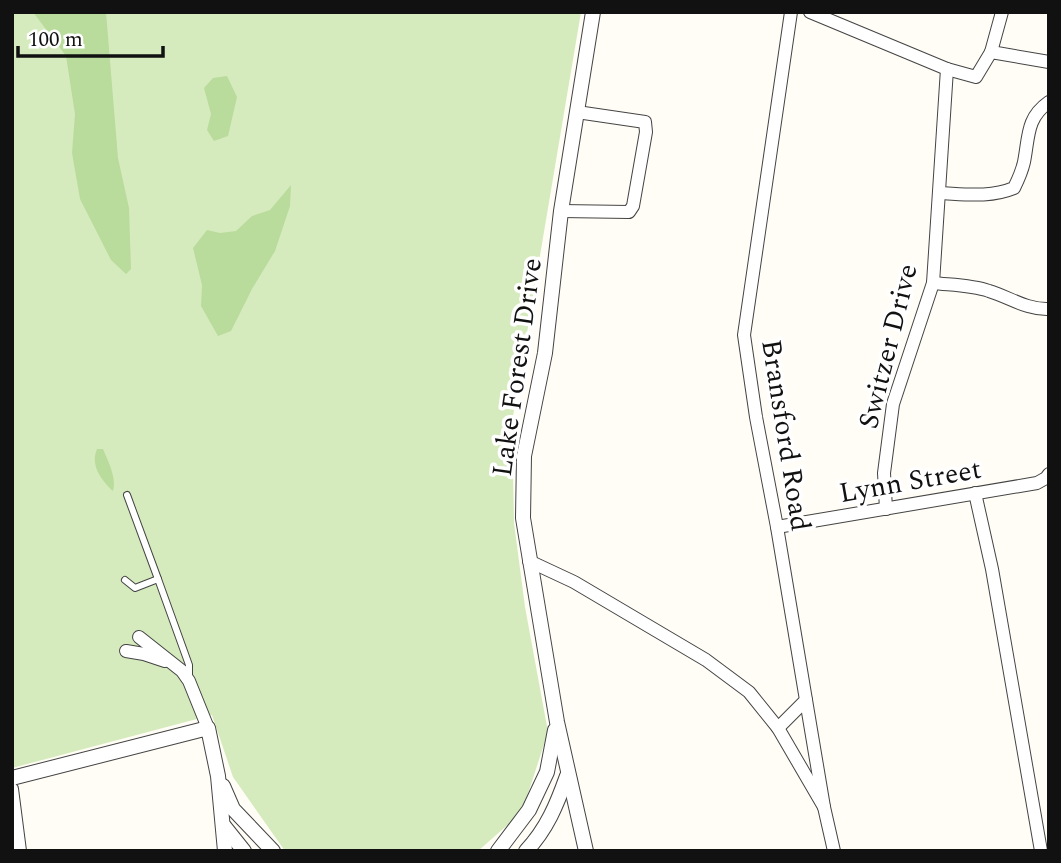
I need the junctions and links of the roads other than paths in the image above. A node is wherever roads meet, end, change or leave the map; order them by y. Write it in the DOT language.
graph roads {
  1 [pos="593,12"];
  2 [pos="791,12"];
  3 [pos="810,12"];
  4 [pos="1002,12"];
  5 [pos="991,52"];
  6 [pos="1049,62"];
  7 [pos="947,69"];
  8 [pos="1049,102"];
  9 [pos="577,112"];
  10 [pos="939,193"];
  11 [pos="561,211"];
  12 [pos="933,283"];
  13 [pos="1049,309"];
  14 [pos="1049,474"];
  15 [pos="975,493"];
  16 [pos="127,495"];
  17 [pos="886,509"];
  18 [pos="777,527"];
  19 [pos="529,561"];
  20 [pos="158,579"];
  21 [pos="125,580"];
  22 [pos="139,637"];
  23 [pos="126,651"];
  24 [pos="175,665"];
  25 [pos="188,681"];
  26 [pos="806,699"];
  27 [pos="556,722"];
  28 [pos="778,728"];
  29 [pos="208,729"];
  30 [pos="567,775"];
  31 [pos="218,776"];
  32 [pos="12,778"];
  33 [pos="12,789"];
  34 [pos="824,807"];
  35 [pos="223,825"];
  36 [pos="513,832"];
  37 [pos="532,849"];
  38 [pos="20,851"];
  39 [pos="225,851"];
  40 [pos="244,851"];
  41 [pos="273,851"];
  42 [pos="498,851"];
  43 [pos="586,851"];
  44 [pos="834,851"];
  45 [pos="1041,851"];
  1 -- 9 [label="street, Lake Forest Drive"];
  2 -- 18 [label="street, Bransford Road"];
  3 -- 7 [label="street"];
  4 -- 5 [label="street"];
  5 -- 6 [label="street"];
  5 -- 7 [label="street"];
  7 -- 10 [label="street, Switzer Drive"];
  8 -- 10 [label="street"];
  9 -- 11 [label="street, Lake Forest Drive"];
  9 -- 11 [label="street"];
  10 -- 12 [label="street, Switzer Drive"];
  11 -- 19 [label="street, Lake Forest Drive"];
  12 -- 13 [label="street"];
  12 -- 17 [label="street, Switzer Drive"];
  14 -- 15 [label="street, Lynn Street"];
  15 -- 17 [label="street, Lynn Street"];
  15 -- 45 [label="street"];
  16 -- 20 [label="lane"];
  17 -- 18 [label="street, Lynn Street"];
  18 -- 26 [label="street, Bransford Road"];
  19 -- 27 [label="street, Lake Forest Drive"];
  19 -- 28 [label="street"];
  20 -- 21 [label="lane"];
  20 -- 25 [label="lane"];
  22 -- 24 [label="street"];
  23 -- 24 [label="street"];
  24 -- 25 [label="street"];
  25 -- 29 [label="street"];
  26 -- 28 [label="street"];
  26 -- 34 [label="street, Bransford Road"];
  27 -- 30 [label="street, Lake Forest Drive"];
  27 -- 36 [label="street"];
  28 -- 34 [label="street"];
  29 -- 31 [label="street"];
  29 -- 32 [label="street"];
  30 -- 37 [label="street"];
  30 -- 43 [label="street, Lake Forest Drive"];
  31 -- 35 [label="street"];
  31 -- 41 [label="street"];
  33 -- 38 [label="street"];
  34 -- 44 [label="street, Bransford Road"];
  35 -- 39 [label="street"];
  35 -- 40 [label="street"];
  36 -- 37 [label="street"];
  36 -- 42 [label="street"];
}
